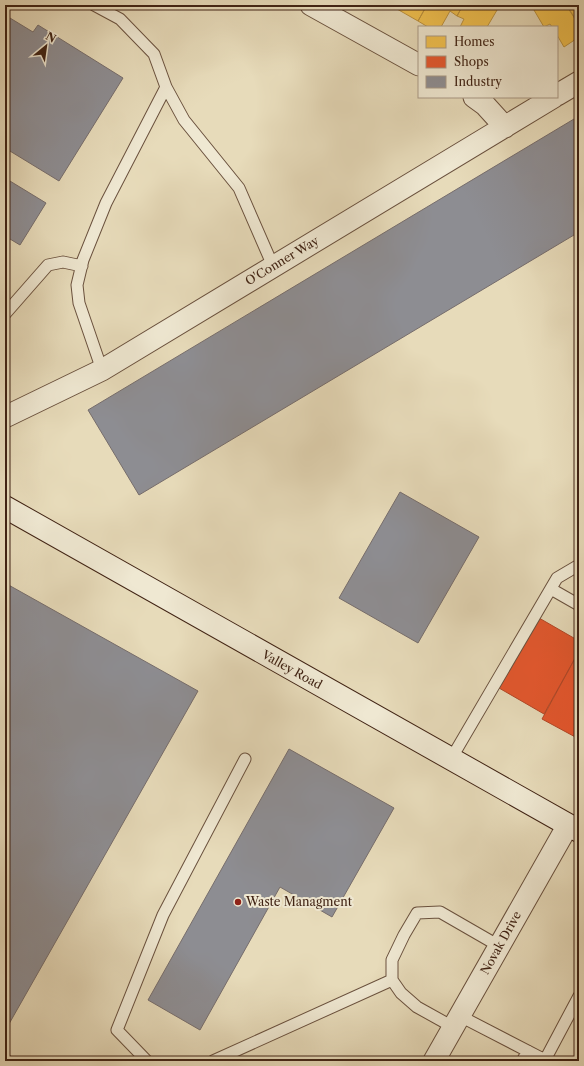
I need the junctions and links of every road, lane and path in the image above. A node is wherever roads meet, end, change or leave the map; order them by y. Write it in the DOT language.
graph roads {
  1 [pos="94,5"];
  2 [pos="311,5"];
  3 [pos="418,64"];
  4 [pos="579,82"];
  5 [pos="166,87"];
  6 [pos="558,94"];
  7 [pos="475,98"];
  8 [pos="552,98"];
  9 [pos="505,126"];
  10 [pos="82,266"];
  11 [pos="273,266"];
  12 [pos="5,314"];
  13 [pos="102,370"];
  14 [pos="5,418"];
  15 [pos="5,508"];
  16 [pos="579,564"];
  17 [pos="551,589"];
  18 [pos="579,605"];
  19 [pos="245,759"];
  20 [pos="451,759"];
  21 [pos="573,828"];
  22 [pos="499,946"];
  23 [pos="392,980"];
  24 [pos="579,996"];
  25 [pos="456,1021"];
  26 [pos="528,1050"];
  27 [pos="546,1060"];
  28 [pos="147,1061"];
  29 [pos="213,1061"];
  30 [pos="434,1061"];
  31 [pos="522,1061"];
  1 -- 5 [label="lane"];
  2 -- 3 [label="street"];
  4 -- 6 [label="street"];
  5 -- 10 [label="lane"];
  5 -- 11 [label="lane"];
  7 -- 9 [label="street"];
  8 -- 9 [label="street, O'Conner Way"];
  9 -- 11 [label="street, O'Conner Way"];
  10 -- 12 [label="lane"];
  10 -- 13 [label="lane"];
  11 -- 13 [label="street, O'Conner Way"];
  13 -- 14 [label="street, O'Conner Way"];
  15 -- 20 [label="main road, Valley Road"];
  16 -- 17 [label="lane"];
  17 -- 18 [label="lane"];
  17 -- 20 [label="lane"];
  19 -- 28 [label="lane"];
  20 -- 21 [label="main road, Valley Road"];
  21 -- 22 [label="street, Novak Drive"];
  22 -- 23 [label="lane"];
  22 -- 25 [label="street, Novak Drive"];
  23 -- 25 [label="lane"];
  23 -- 29 [label="lane"];
  24 -- 27 [label="lane"];
  25 -- 26 [label="lane"];
  25 -- 30 [label="street, Novak Drive"];
  26 -- 27 [label="lane"];
  26 -- 31 [label="lane"];
}
